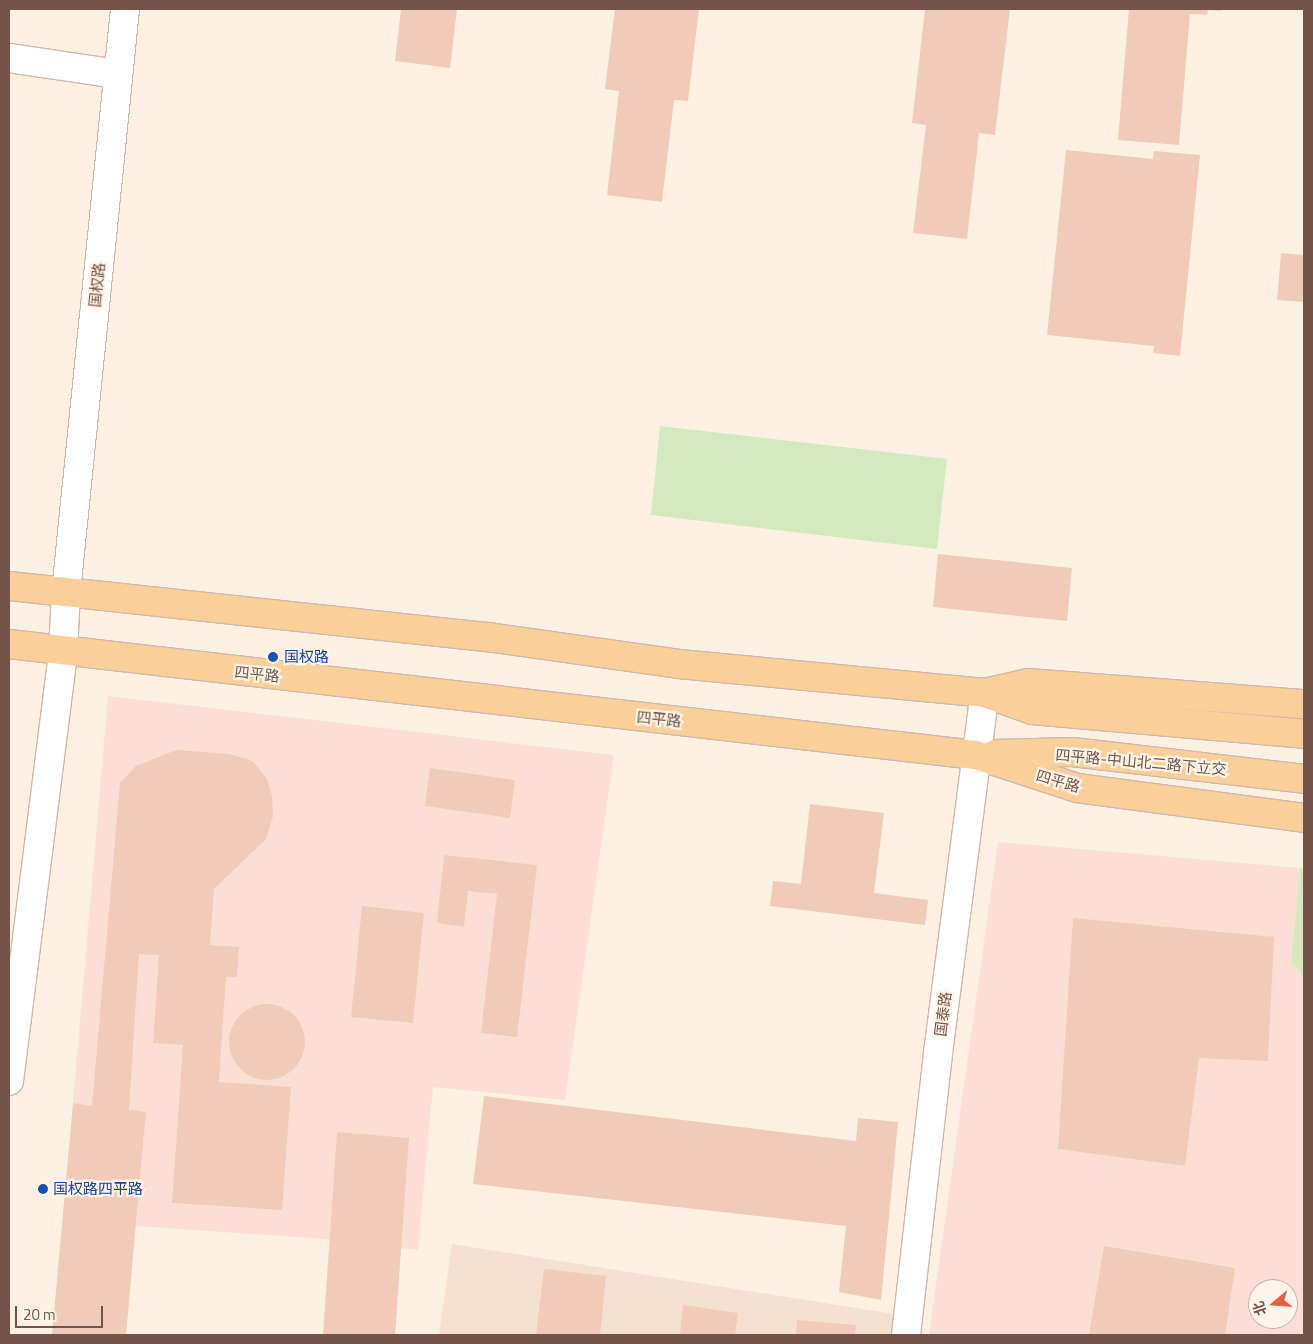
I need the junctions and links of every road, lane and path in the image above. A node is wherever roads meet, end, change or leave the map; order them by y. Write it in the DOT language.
graph roads {
  1 [pos="125,9"];
  2 [pos="9,58"];
  3 [pos="118,74"];
  4 [pos="9,586"];
  5 [pos="66,592"];
  6 [pos="9,644"];
  7 [pos="63,652"];
  8 [pos="985,693"];
  9 [pos="1304,704"];
  10 [pos="1304,734"];
  11 [pos="976,755"];
  12 [pos="1304,779"];
  13 [pos="1304,818"];
  14 [pos="12,1032"];
  15 [pos="9,1081"];
  16 [pos="906,1335"];
  1 -- 3 [label="street, 国权路"];
  2 -- 3 [label="street"];
  3 -- 5 [label="street, 国权路"];
  4 -- 5 [label="main road"];
  5 -- 7 [label="street, 国权路"];
  5 -- 8 [label="main road"];
  6 -- 7 [label="main road, 四平路"];
  7 -- 11 [label="main road, 四平路"];
  7 -- 14 [label="street"];
  8 -- 9 [label="main road"];
  8 -- 10 [label="main road"];
  8 -- 11 [label="street, 国泰路"];
  11 -- 12 [label="main road, 四平路-中山北二路下立交"];
  11 -- 13 [label="main road, 四平路"];
  11 -- 16 [label="street, 国泰路"];
  14 -- 15 [label="street"];
}
